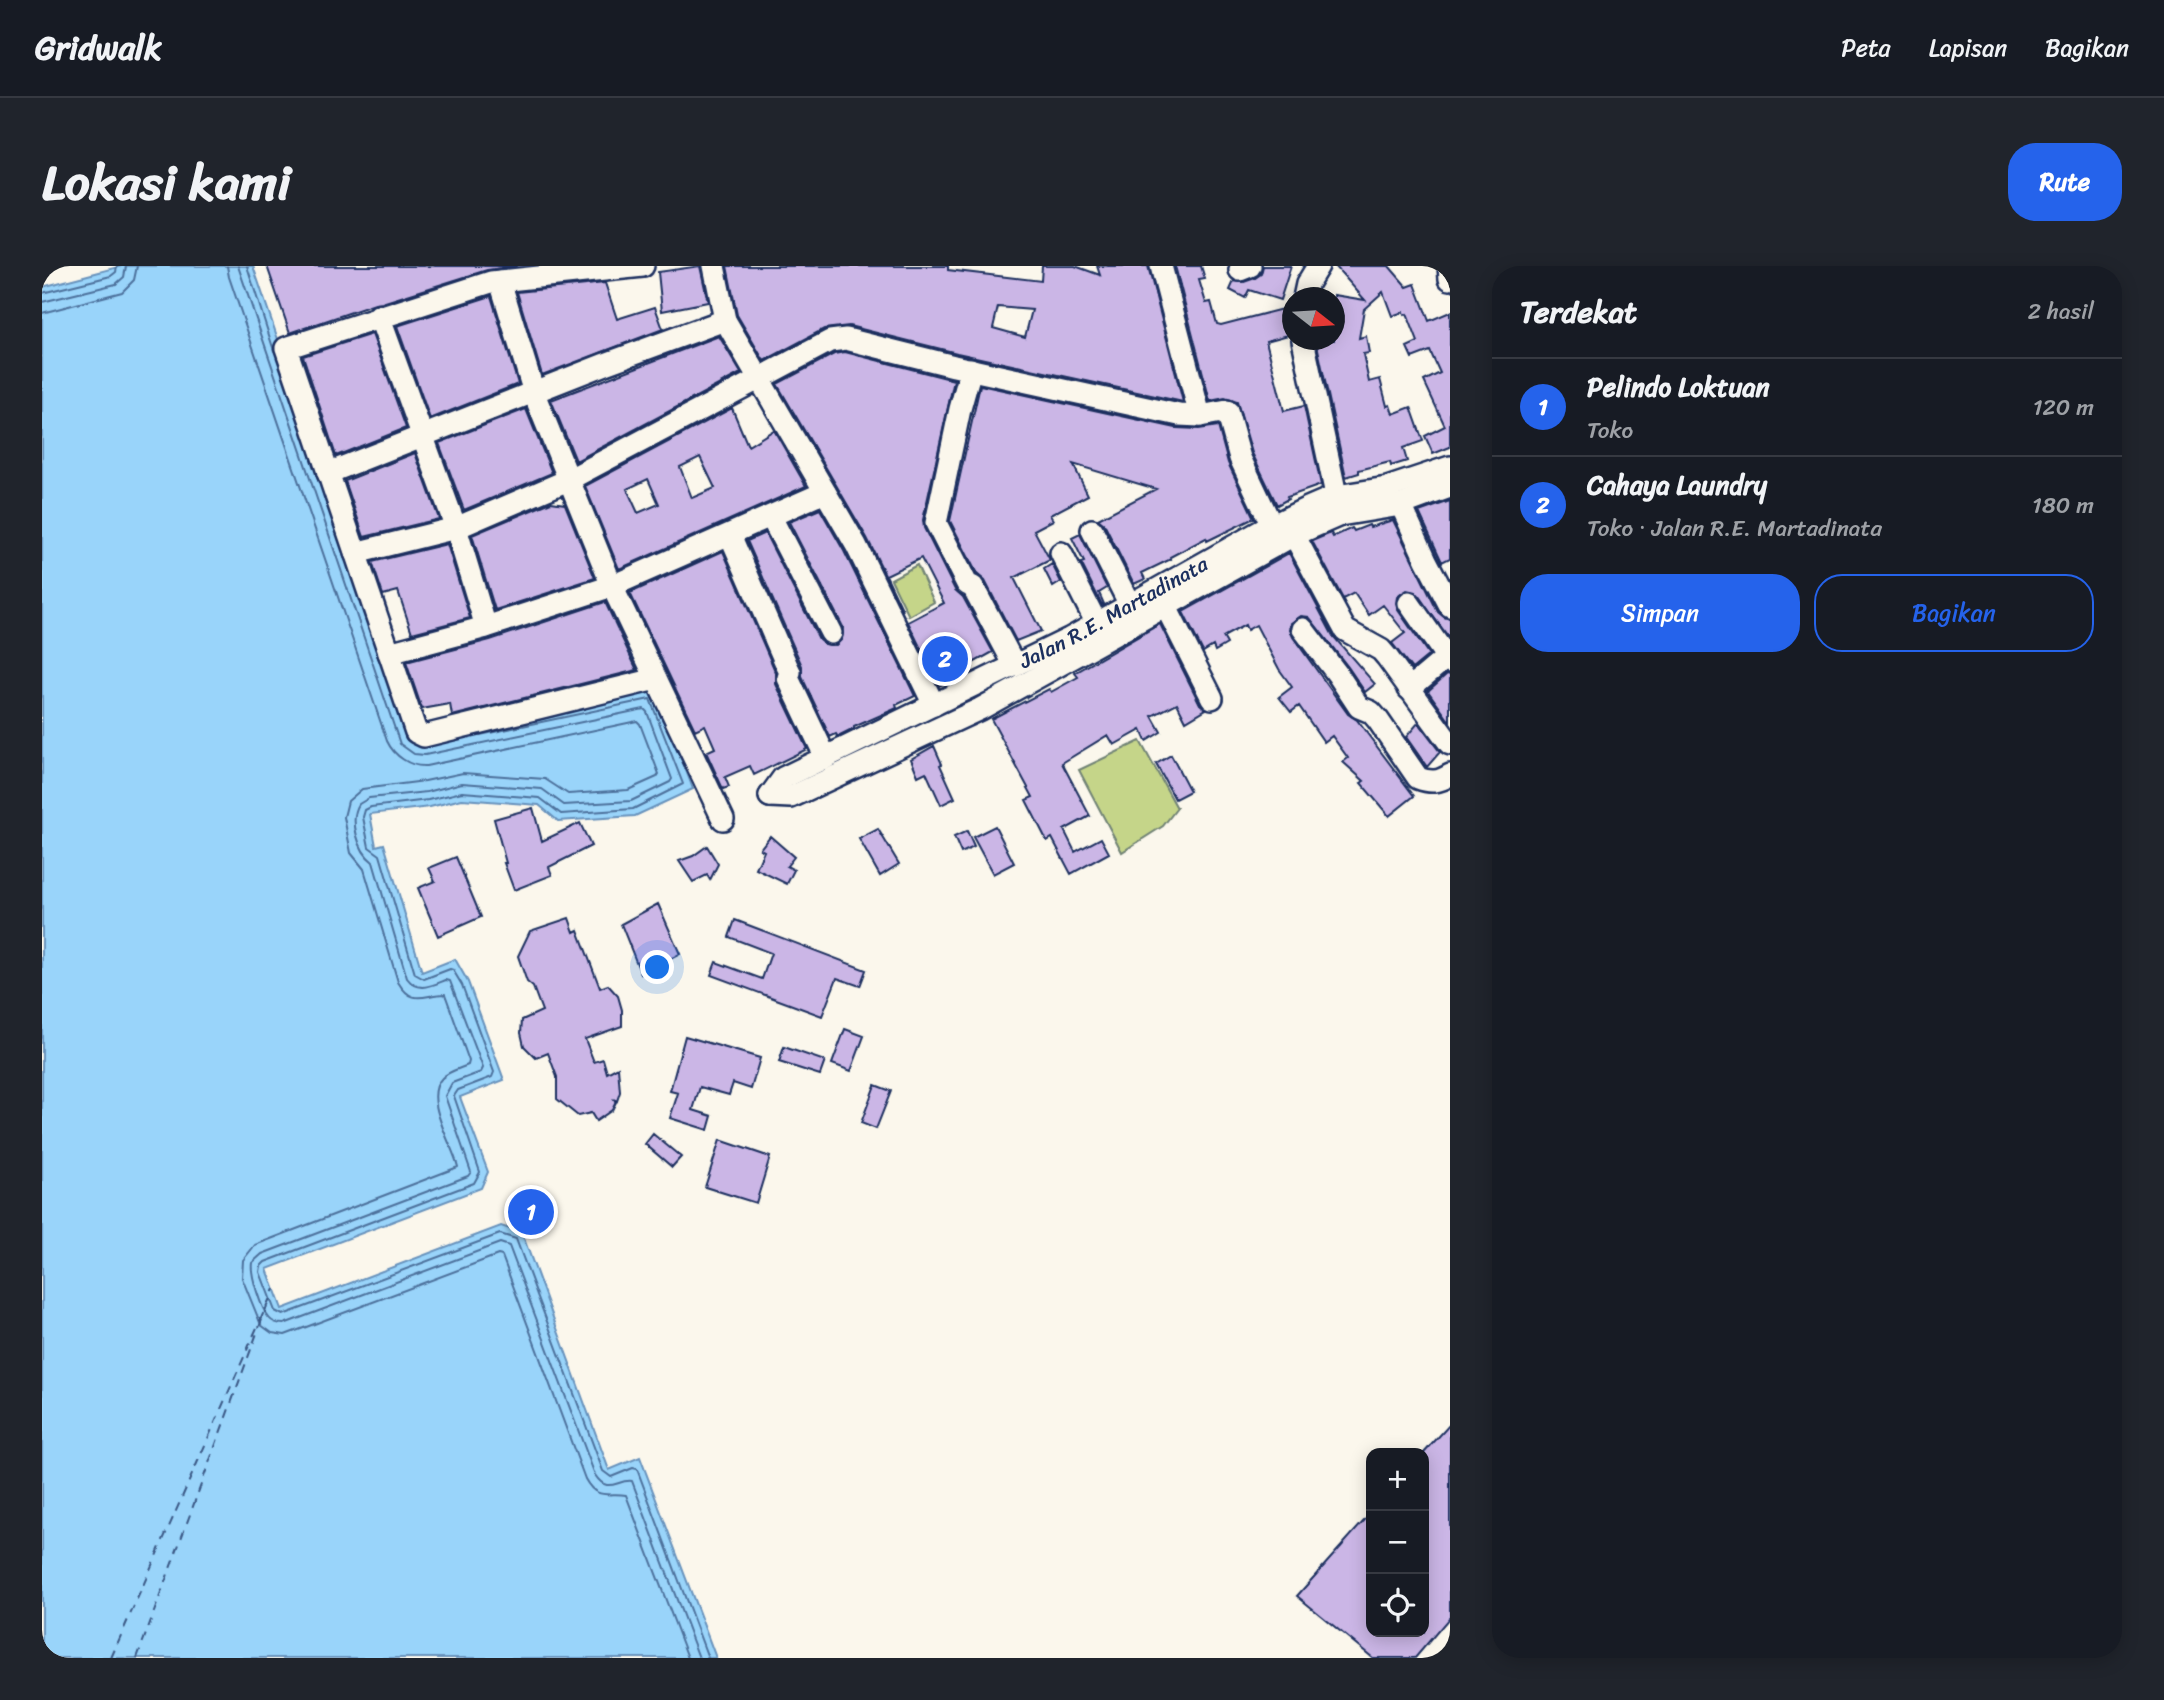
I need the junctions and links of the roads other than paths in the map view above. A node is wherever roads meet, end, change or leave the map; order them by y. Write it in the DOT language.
graph roads {
  1 [pos="643,266"];
  2 [pos="713,266"];
  3 [pos="1161,266"];
  4 [pos="1318,266"];
  5 [pos="1449,266"];
  6 [pos="1450,279"];
  7 [pos="500,281"];
  8 [pos="1306,287"];
  9 [pos="379,316"];
  10 [pos="725,320"];
  11 [pos="1305,350"];
  12 [pos="971,369"];
  13 [pos="758,380"];
  14 [pos="534,392"];
  15 [pos="1200,416"];
  16 [pos="423,437"];
  17 [pos="1450,467"];
  18 [pos="328,473"];
  19 [pos="568,480"];
  20 [pos="1450,487"];
  21 [pos="825,492"];
  22 [pos="1338,505"];
  23 [pos="1401,505"];
  24 [pos="771,517"];
  25 [pos="1272,526"];
  26 [pos="456,528"];
  27 [pos="1092,530"];
  28 [pos="730,535"];
  29 [pos="1294,535"];
  30 [pos="355,553"];
  31 [pos="1061,553"];
  32 [pos="612,586"];
  33 [pos="1409,603"];
  34 [pos="1130,605"];
  35 [pos="1450,606"];
  36 [pos="1166,607"];
  37 [pos="1097,624"];
  38 [pos="486,627"];
  39 [pos="1303,629"];
  40 [pos="831,634"];
  41 [pos="389,653"];
  42 [pos="1448,660"];
  43 [pos="1015,666"];
  44 [pos="656,679"];
  45 [pos="970,688"];
  46 [pos="1409,689"];
  47 [pos="1212,698"];
  48 [pos="934,705"];
  49 [pos="980,709"];
  50 [pos="1450,744"];
  51 [pos="826,758"];
  52 [pos="1450,775"];
  53 [pos="723,819"];
  1 -- 7 [label="street"];
  2 -- 10 [label="street"];
  3 -- 15 [label="street"];
  4 -- 8 [label="street"];
  5 -- 6 [label="street"];
  7 -- 9 [label="street"];
  7 -- 14 [label="street"];
  9 -- 16 [label="street"];
  9 -- 18 [label="street"];
  10 -- 13 [label="street"];
  10 -- 14 [label="street"];
  11 -- 22 [label="street"];
  12 -- 13 [label="street"];
  12 -- 15 [label="street"];
  12 -- 43 [label="street"];
  13 -- 19 [label="street"];
  13 -- 21 [label="street"];
  14 -- 16 [label="street"];
  14 -- 19 [label="street"];
  15 -- 25 [label="street"];
  16 -- 18 [label="street"];
  16 -- 26 [label="street"];
  17 -- 22 [label="street, Jalan R.E. Martadinata"];
  18 -- 30 [label="street"];
  19 -- 26 [label="street"];
  19 -- 32 [label="street"];
  20 -- 23 [label="street, Jalan R.E. Martadinata"];
  21 -- 24 [label="street"];
  21 -- 48 [label="street"];
  22 -- 23 [label="street, Jalan R.E. Martadinata"];
  22 -- 25 [label="street, Jalan R.E. Martadinata"];
  22 -- 29 [label="street, Jalan R.E. Martadinata"];
  23 -- 35 [label="street"];
  24 -- 28 [label="street"];
  24 -- 40 [label="street"];
  25 -- 34 [label="street, Jalan R.E. Martadinata"];
  26 -- 30 [label="street"];
  26 -- 38 [label="street"];
  27 -- 34 [label="street"];
  28 -- 32 [label="street"];
  28 -- 51 [label="street"];
  29 -- 36 [label="street, Jalan R.E. Martadinata"];
  29 -- 46 [label="street"];
  30 -- 41 [label="street"];
  31 -- 37 [label="street"];
  32 -- 38 [label="street"];
  32 -- 44 [label="street"];
  33 -- 42 [label="street"];
  34 -- 37 [label="street, Jalan R.E. Martadinata"];
  36 -- 47 [label="street"];
  36 -- 49 [label="street, Jalan R.E. Martadinata"];
  37 -- 43 [label="street, Jalan R.E. Martadinata"];
  38 -- 41 [label="street"];
  39 -- 52 [label="street"];
  41 -- 44 [label="street"];
  42 -- 46 [label="street"];
  43 -- 45 [label="street, Jalan R.E. Martadinata"];
  44 -- 53 [label="street"];
  45 -- 48 [label="street, Jalan R.E. Martadinata"];
  45 -- 49 [label="street"];
  46 -- 50 [label="street"];
  48 -- 51 [label="street, Jalan R.E. Martadinata"];
  49 -- 51 [label="street, Jalan R.E. Martadinata"];
}
